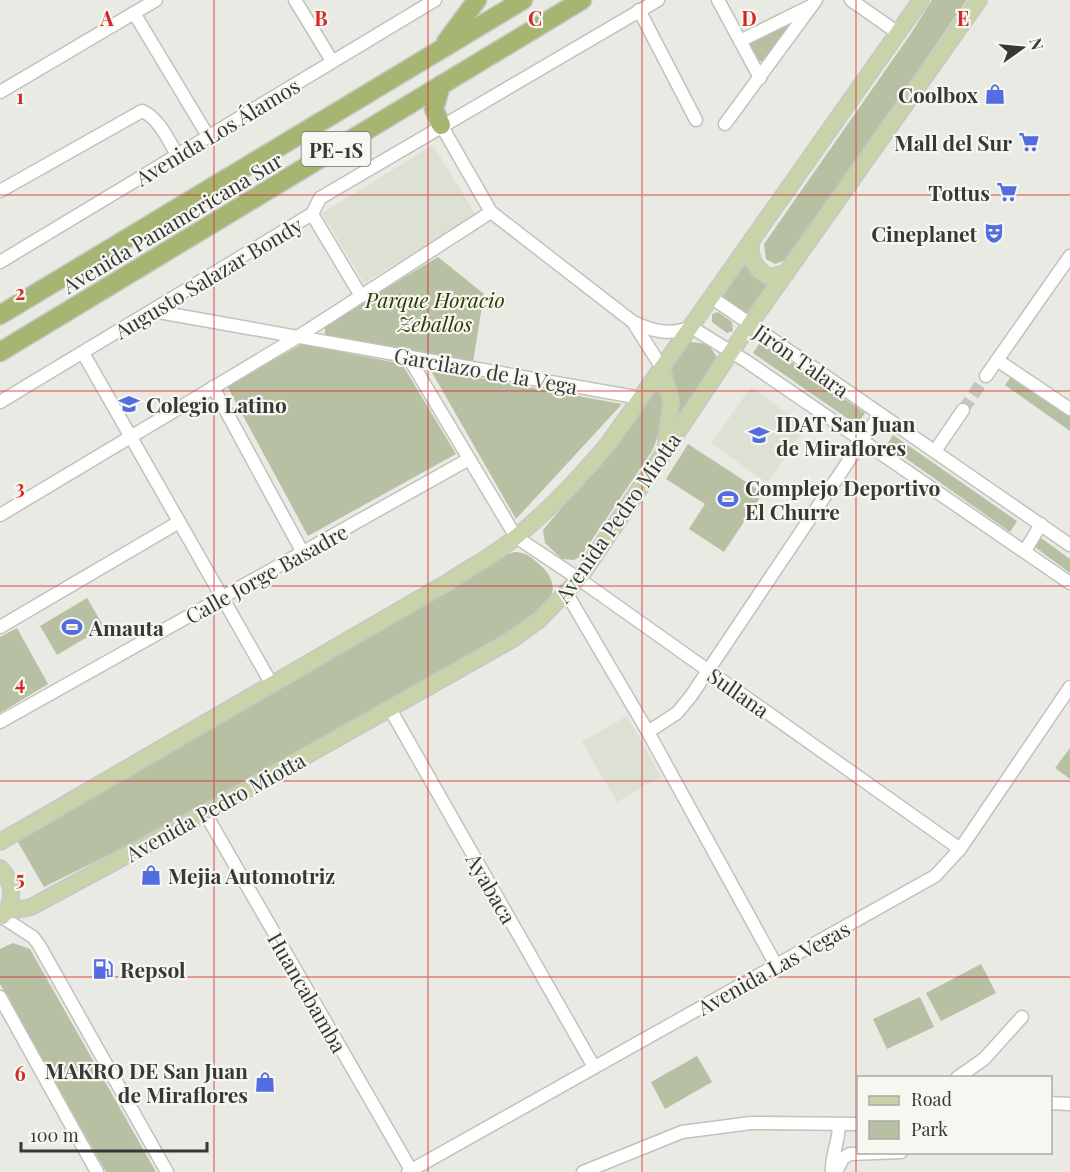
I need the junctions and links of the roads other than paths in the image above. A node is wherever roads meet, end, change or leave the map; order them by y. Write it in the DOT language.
graph roads {
  1 [pos="156,0"];
  2 [pos="296,0"];
  3 [pos="435,0"];
  4 [pos="477,0"];
  5 [pos="506,0"];
  6 [pos="523,0"];
  7 [pos="582,0"];
  8 [pos="658,0"];
  9 [pos="718,0"];
  10 [pos="851,0"];
  11 [pos="921,0"];
  12 [pos="979,0"];
  13 [pos="813,3"];
  14 [pos="639,10"];
  15 [pos="134,13"];
  16 [pos="493,18"];
  17 [pos="898,33"];
  18 [pos="740,40"];
  19 [pos="439,51"];
  20 [pos="332,61"];
  21 [pos="760,78"];
  22 [pos="441,85"];
  23 [pos="0,92"];
  24 [pos="696,120"];
  25 [pos="725,124"];
  26 [pos="441,125"];
  27 [pos="208,136"];
  28 [pos="177,155"];
  29 [pos="0,191"];
  30 [pos="491,212"];
  31 [pos="312,214"];
  32 [pos="752,240"];
  33 [pos="1070,256"];
  34 [pos="0,262"];
  35 [pos="786,273"];
  36 [pos="361,296"];
  37 [pos="711,297"];
  38 [pos="153,311"];
  39 [pos="2,313"];
  40 [pos="633,322"];
  41 [pos="750,324"];
  42 [pos="691,327"];
  43 [pos="296,338"];
  44 [pos="0,352"];
  45 [pos="731,352"];
  46 [pos="83,353"];
  47 [pos="407,355"];
  48 [pos="997,360"];
  49 [pos="662,368"];
  50 [pos="986,376"];
  51 [pos="213,387"];
  52 [pos="641,398"];
  53 [pos="0,402"];
  54 [pos="1070,409"];
  55 [pos="963,410"];
  56 [pos="880,414"];
  57 [pos="130,435"];
  58 [pos="864,441"];
  59 [pos="665,450"];
  60 [pos="935,451"];
  61 [pos="469,459"];
  62 [pos="0,515"];
  63 [pos="179,522"];
  64 [pos="1041,524"];
  65 [pos="516,537"];
  66 [pos="1070,545"];
  67 [pos="1025,551"];
  68 [pos="303,553"];
  69 [pos="579,579"];
  70 [pos="1070,583"];
  71 [pos="567,594"];
  72 [pos="222,596"];
  73 [pos="0,627"];
  74 [pos="709,671"];
  75 [pos="271,683"];
  76 [pos="1070,687"];
  77 [pos="390,709"];
  78 [pos="0,722"];
  79 [pos="648,732"];
  80 [pos="205,813"];
  81 [pos="0,842"];
  82 [pos="960,849"];
  83 [pos="2,867"];
  84 [pos="3,916"];
  85 [pos="776,965"];
  86 [pos="1,1002"];
  87 [pos="1022,1017"];
  88 [pos="594,1067"];
  89 [pos="958,1076"];
  90 [pos="1052,1102"];
  91 [pos="1070,1104"];
  92 [pos="857,1124"];
  93 [pos="839,1125"];
  94 [pos="857,1154"];
  95 [pos="409,1171"];
  96 [pos="97,1172"];
  97 [pos="167,1172"];
  98 [pos="583,1172"];
  99 [pos="834,1172"];
  1 -- 15 [label="street"];
  2 -- 20 [label="street"];
  3 -- 20 [label="street, Avenida Los Álamos"];
  4 -- 19 [label="highway"];
  5 -- 16 [label="highway"];
  6 -- 16 [label="highway, Avenida Panamericana Sur / PE-1S"];
  7 -- 22 [label="highway, Avenida Panamericana Sur / PE-1S"];
  8 -- 14 [label="street, Augusto Salazar Bondy"];
  9 -- 18 [label="street"];
  10 -- 17 [label="street"];
  11 -- 17 [label="main road"];
  12 -- 35 [label="main road, Avenida Pedro Miotta"];
  13 -- 18 [label="street"];
  13 -- 21 [label="street"];
  14 -- 24 [label="street"];
  14 -- 26 [label="street, Augusto Salazar Bondy"];
  15 -- 23 [label="street"];
  15 -- 27 [label="street"];
  16 -- 19 [label="highway, Avenida Panamericana Sur / PE-1S"];
  17 -- 32 [label="main road"];
  18 -- 21 [label="street"];
  19 -- 39 [label="highway, Avenida Panamericana Sur / PE-1S"];
  20 -- 27 [label="street, Avenida Los Álamos"];
  21 -- 25 [label="street"];
  22 -- 26 [label="highway"];
  22 -- 44 [label="highway, Avenida Panamericana Sur / PE-1S"];
  26 -- 30 [label="street"];
  26 -- 31 [label="street, Augusto Salazar Bondy"];
  27 -- 28 [label="street, Avenida Los Álamos"];
  28 -- 29 [label="street"];
  28 -- 34 [label="street, Avenida Los Álamos"];
  30 -- 36 [label="street"];
  30 -- 40 [label="street"];
  31 -- 36 [label="street"];
  31 -- 38 [label="street, Augusto Salazar Bondy"];
  32 -- 35 [label="main road"];
  32 -- 37 [label="main road"];
  33 -- 48 [label="street"];
  35 -- 41 [label="main road, Avenida Pedro Miotta"];
  36 -- 43 [label="street"];
  37 -- 41 [label="street, Jirón Talara"];
  37 -- 42 [label="main road"];
  38 -- 43 [label="street, Garcilazo de la Vega"];
  38 -- 46 [label="street, Augusto Salazar Bondy"];
  40 -- 42 [label="street"];
  40 -- 49 [label="street"];
  41 -- 45 [label="main road, Avenida Pedro Miotta"];
  41 -- 56 [label="street, Jirón Talara"];
  42 -- 45 [label="street, Jirón Talara"];
  42 -- 49 [label="main road"];
  43 -- 47 [label="street, Garcilazo de la Vega"];
  43 -- 51 [label="street"];
  45 -- 58 [label="street, Jirón Talara"];
  45 -- 59 [label="main road, Avenida Pedro Miotta"];
  46 -- 53 [label="street, Augusto Salazar Bondy"];
  46 -- 57 [label="street"];
  47 -- 52 [label="street, Garcilazo de la Vega"];
  47 -- 61 [label="street"];
  48 -- 50 [label="street"];
  48 -- 54 [label="street"];
  49 -- 52 [label="main road"];
  49 -- 59 [label="main road"];
  51 -- 57 [label="street"];
  51 -- 68 [label="street"];
  52 -- 65 [label="main road"];
  55 -- 60 [label="street"];
  56 -- 58 [label="street"];
  56 -- 60 [label="street, Jirón Talara"];
  57 -- 62 [label="street"];
  57 -- 63 [label="street"];
  58 -- 67 [label="street, Jirón Talara"];
  58 -- 74 [label="street"];
  59 -- 69 [label="main road, Avenida Pedro Miotta"];
  60 -- 64 [label="street, Jirón Talara"];
  61 -- 65 [label="street"];
  61 -- 68 [label="street, Calle Jorge Basadre"];
  63 -- 72 [label="street"];
  63 -- 73 [label="street"];
  64 -- 66 [label="street, Jirón Talara"];
  64 -- 67 [label="street"];
  65 -- 69 [label="street, Sullana"];
  65 -- 75 [label="main road"];
  67 -- 70 [label="street, Jirón Talara"];
  68 -- 72 [label="street, Calle Jorge Basadre"];
  69 -- 71 [label="main road, Avenida Pedro Miotta"];
  69 -- 74 [label="street, Sullana"];
  71 -- 77 [label="main road, Avenida Pedro Miotta"];
  71 -- 79 [label="street"];
  72 -- 75 [label="street"];
  72 -- 78 [label="street, Calle Jorge Basadre"];
  74 -- 79 [label="street"];
  74 -- 82 [label="street, Sullana"];
  75 -- 81 [label="main road"];
  76 -- 82 [label="street, Avenida Las Vegas"];
  77 -- 80 [label="main road, Avenida Pedro Miotta"];
  77 -- 88 [label="street, Ayabaca"];
  79 -- 85 [label="street"];
  80 -- 84 [label="main road, Avenida Pedro Miotta"];
  80 -- 95 [label="street, Huancabamba"];
  82 -- 85 [label="street, Avenida Las Vegas"];
  83 -- 84 [label="main road"];
  84 -- 97 [label="street"];
  85 -- 88 [label="street, Avenida Las Vegas"];
  86 -- 96 [label="street"];
  87 -- 89 [label="street"];
  88 -- 95 [label="street, Avenida Las Vegas"];
  90 -- 91 [label="street"];
  92 -- 93 [label="street"];
  93 -- 98 [label="street"];
  93 -- 99 [label="street"];
  94 -- 99 [label="street"];
}
